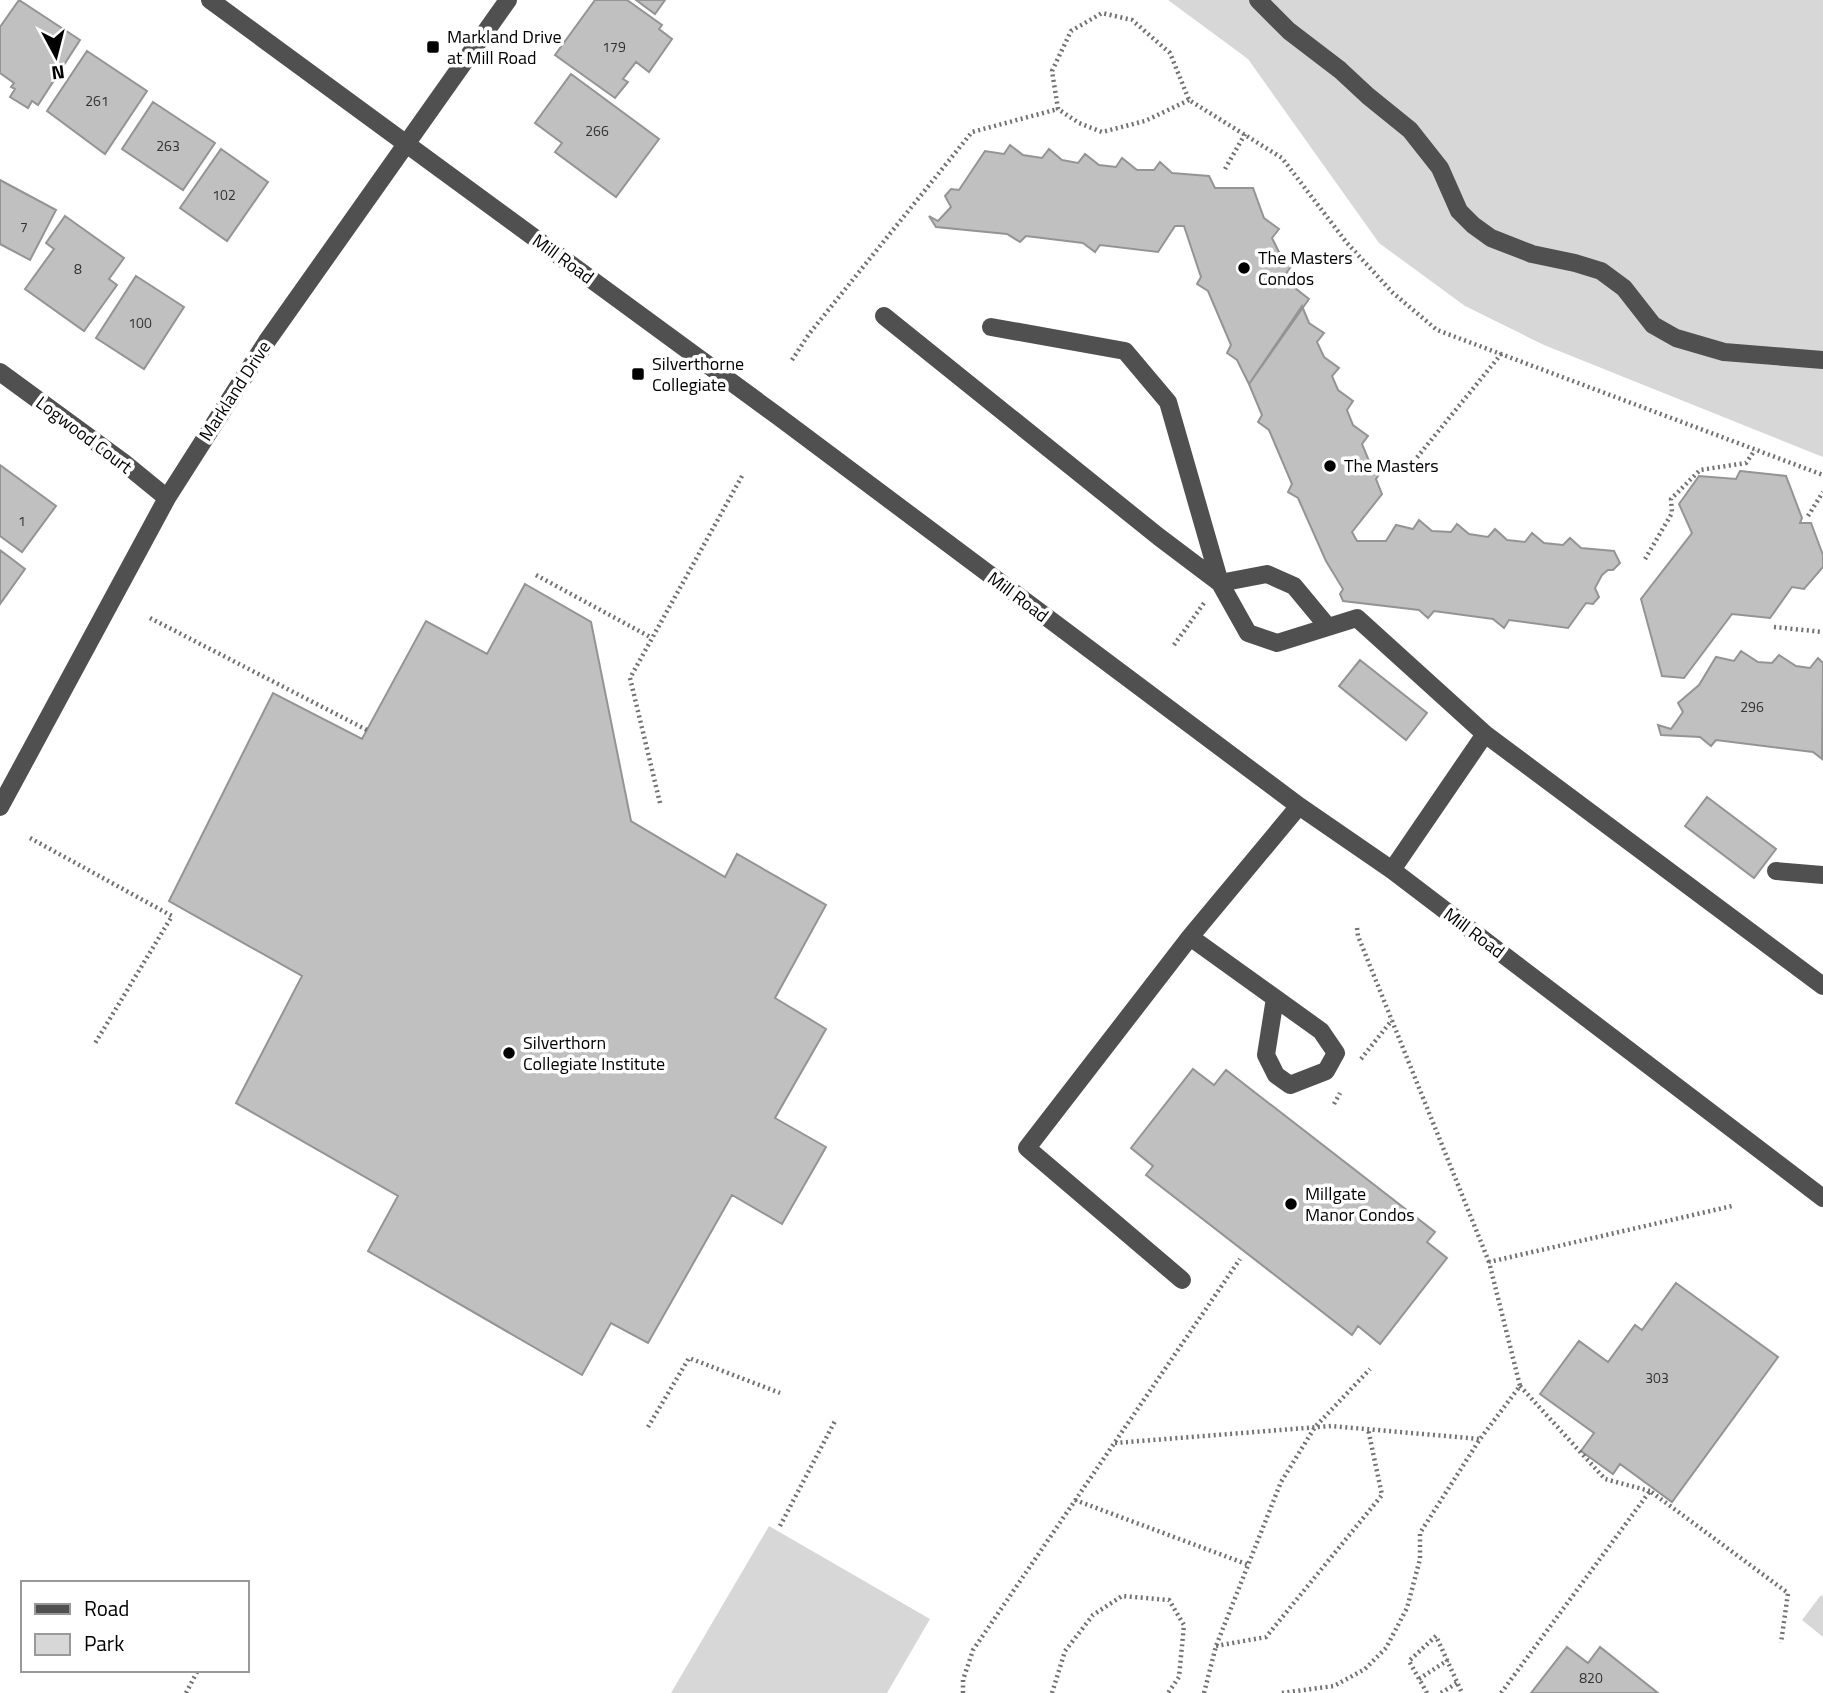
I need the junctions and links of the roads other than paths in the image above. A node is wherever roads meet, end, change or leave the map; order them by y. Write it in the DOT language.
graph roads {
  1 [pos="210,0"];
  2 [pos="508,0"];
  3 [pos="1258,0"];
  4 [pos="408,145"];
  5 [pos="884,316"];
  6 [pos="991,327"];
  7 [pos="1823,360"];
  8 [pos="0,372"];
  9 [pos="167,498"];
  10 [pos="1220,583"];
  11 [pos="1328,627"];
  12 [pos="1485,734"];
  13 [pos="1299,806"];
  14 [pos="0,807"];
  15 [pos="1392,870"];
  16 [pos="1776,871"];
  17 [pos="1823,875"];
  18 [pos="1190,937"];
  19 [pos="1823,986"];
  20 [pos="1275,998"];
  21 [pos="1823,1198"];
  22 [pos="1182,1280"];
  1 -- 4 [label="street, Mill Road"];
  2 -- 4 [label="street, Markland Drive"];
  3 -- 7 [label="street"];
  4 -- 9 [label="street, Markland Drive"];
  4 -- 13 [label="street, Mill Road"];
  5 -- 10 [label="street"];
  6 -- 10 [label="street"];
  8 -- 9 [label="street, Logwood Court"];
  9 -- 14 [label="street, Markland Drive"];
  10 -- 11 [label="street"];
  10 -- 11 [label="street"];
  11 -- 12 [label="street"];
  12 -- 15 [label="street"];
  12 -- 19 [label="street"];
  13 -- 15 [label="street, Mill Road"];
  13 -- 18 [label="street"];
  15 -- 21 [label="street, Mill Road"];
  16 -- 17 [label="street"];
  18 -- 20 [label="street"];
  18 -- 22 [label="street"];
  20 -- 20 [label="street"];
}
